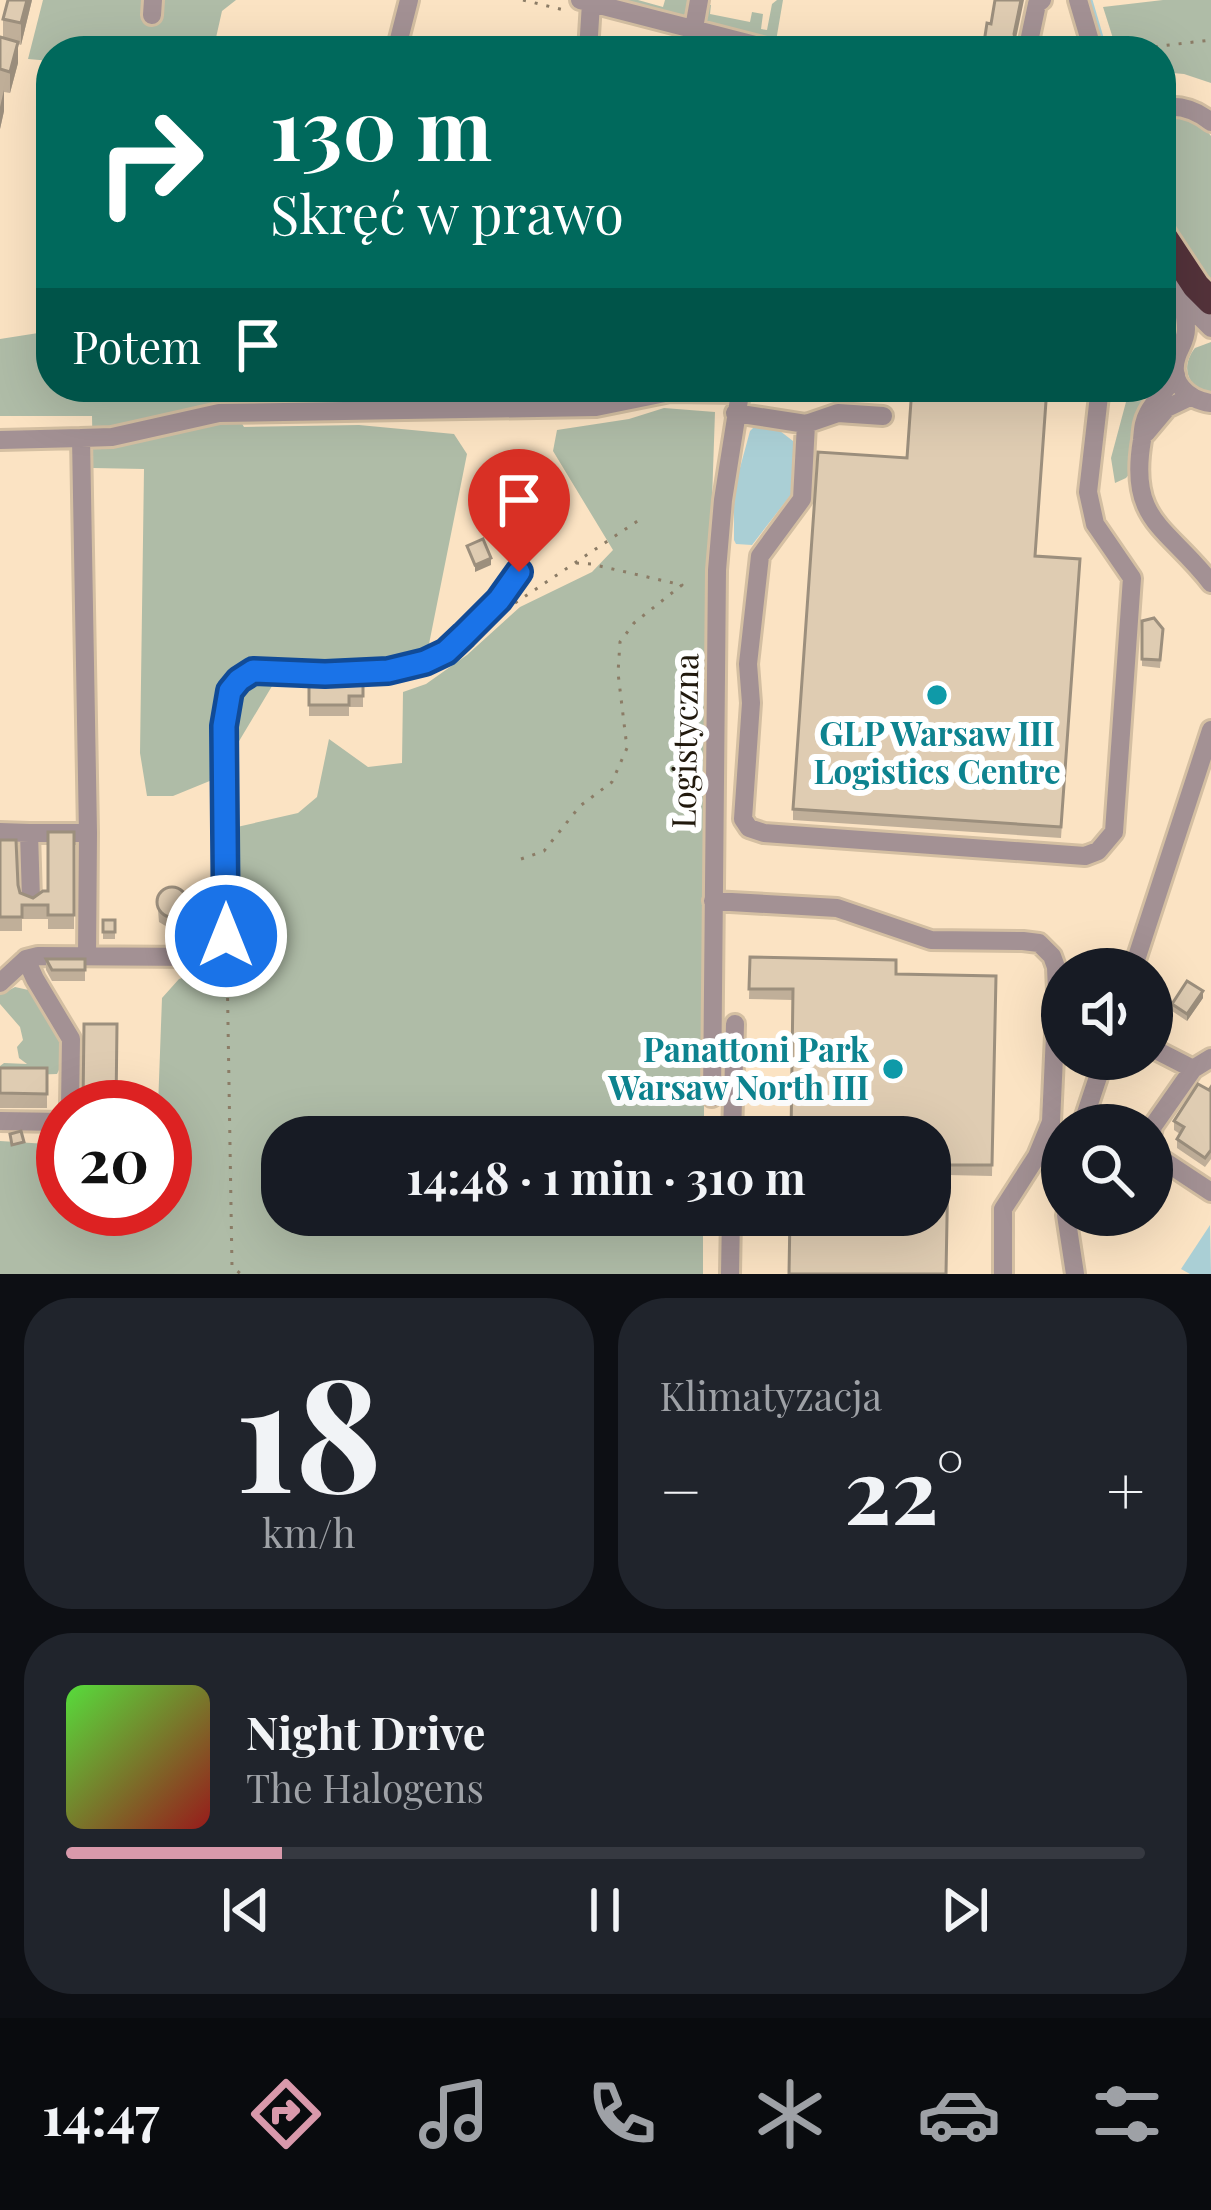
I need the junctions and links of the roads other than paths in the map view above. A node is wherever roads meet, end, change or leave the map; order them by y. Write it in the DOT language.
graph roads {
  1 [pos="409,0"];
  2 [pos="698,0"];
  3 [pos="1042,0"];
  4 [pos="1078,0"];
  5 [pos="585,1"];
  6 [pos="694,28"];
  7 [pos="400,36"];
  8 [pos="587,36"];
  9 [pos="723,36"];
  10 [pos="1030,36"];
  11 [pos="1089,36"];
  12 [pos="1176,107"];
  13 [pos="1211,122"];
  14 [pos="1176,257"];
  15 [pos="1176,273"];
  16 [pos="1179,281"];
  17 [pos="1211,302"];
  18 [pos="1211,330"];
  19 [pos="1184,344"];
  20 [pos="1176,375"];
  21 [pos="1190,397"];
  22 [pos="621,402"];
  23 [pos="738,402"];
  24 [pos="749,402"];
  25 [pos="1098,402"];
  26 [pos="1156,402"];
  27 [pos="1211,404"];
  28 [pos="883,416"];
  29 [pos="806,424"];
  30 [pos="1142,437"];
  31 [pos="82,438"];
  32 [pos="0,440"];
  33 [pos="519,572"];
  34 [pos="1211,583"];
  35 [pos="1211,730"];
  36 [pos="0,832"];
  37 [pos="29,832"];
  38 [pos="88,833"];
  39 [pos="31,898"];
  40 [pos="713,901"];
  41 [pos="1140,948"];
  42 [pos="87,956"];
  43 [pos="26,959"];
  44 [pos="0,983"];
  45 [pos="735,1024"];
  46 [pos="1173,1054"];
  47 [pos="1205,1063"];
  48 [pos="70,1080"];
  49 [pos="712,1097"];
  50 [pos="1171,1104"];
  51 [pos="733,1116"];
  52 [pos="0,1121"];
  53 [pos="36,1122"];
  54 [pos="1173,1167"];
  55 [pos="1211,1192"];
  56 [pos="731,1236"];
  57 [pos="1069,1236"];
  58 [pos="730,1274"];
  59 [pos="1003,1274"];
  60 [pos="1075,1274"];
  1 -- 7 [label="street"];
  2 -- 6 [label="street"];
  3 -- 10 [label="street"];
  4 -- 11 [label="street"];
  5 -- 6 [label="street"];
  5 -- 8 [label="street"];
  6 -- 9 [label="street"];
  12 -- 13 [label="street"];
  14 -- 17 [label="highway"];
  15 -- 16 [label="street"];
  16 -- 18 [label="street"];
  16 -- 19 [label="street"];
  18 -- 19 [label="street"];
  19 -- 20 [label="street"];
  20 -- 21 [label="street"];
  21 -- 27 [label="street"];
  21 -- 30 [label="street"];
  22 -- 31 [label="street"];
  23 -- 40 [label="street, Logistyczna"];
  24 -- 29 [label="street"];
  25 -- 29 [label="street"];
  26 -- 30 [label="street"];
  28 -- 29 [label="street"];
  30 -- 34 [label="street"];
  31 -- 32 [label="street"];
  31 -- 38 [label="street"];
  33 -- 42 [label="street"];
  35 -- 41 [label="street"];
  36 -- 37 [label="street"];
  37 -- 38 [label="street"];
  37 -- 39 [label="street"];
  38 -- 42 [label="street"];
  40 -- 49 [label="street, Logistyczna"];
  40 -- 59 [label="street"];
  42 -- 43 [label="street"];
  43 -- 44 [label="street"];
  43 -- 48 [label="street"];
  45 -- 51 [label="street"];
  46 -- 47 [label="street"];
  47 -- 50 [label="street"];
  52 -- 53 [label="street"];
  54 -- 55 [label="street"];
  56 -- 58 [label="street"];
  57 -- 60 [label="street"];
}
